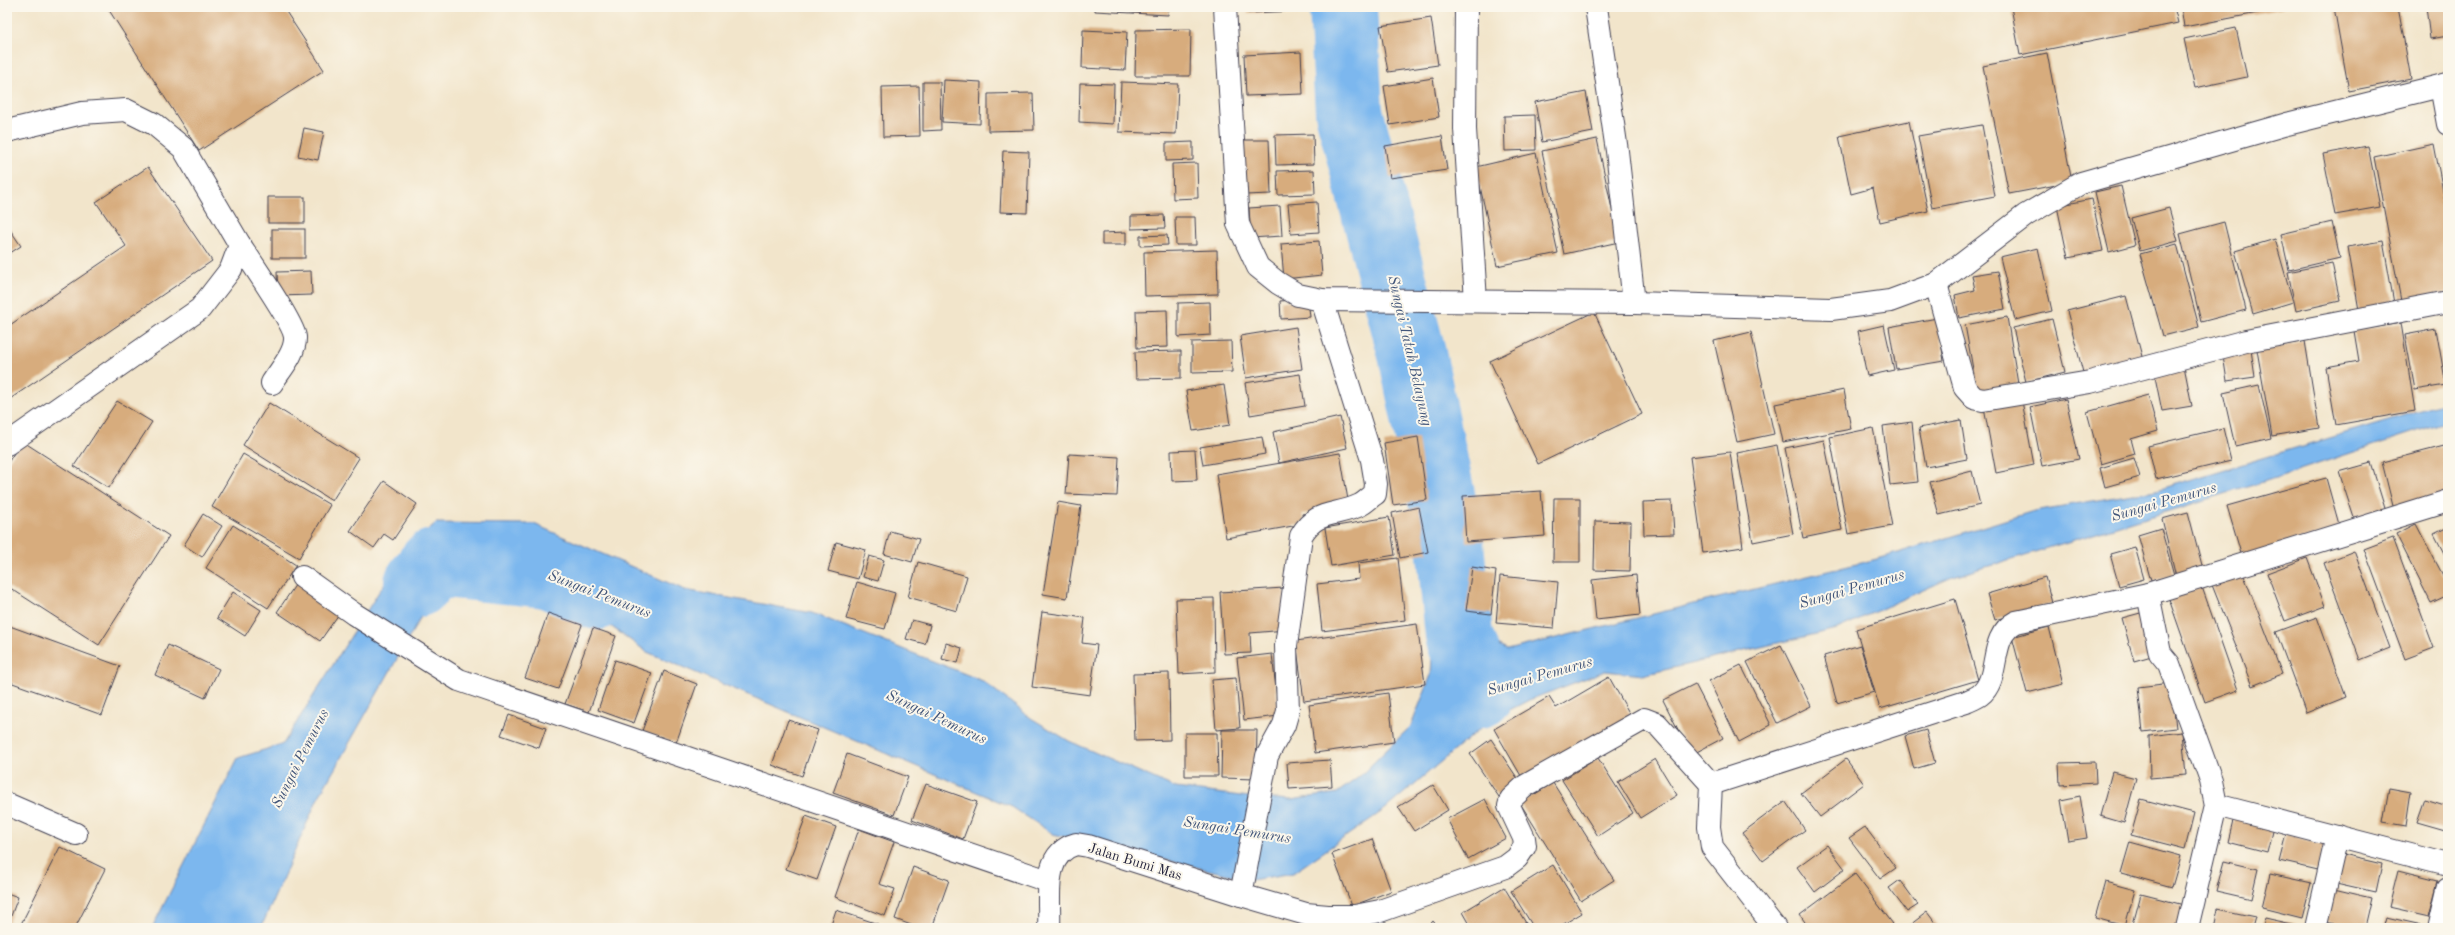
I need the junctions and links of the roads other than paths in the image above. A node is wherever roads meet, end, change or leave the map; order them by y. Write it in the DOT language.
graph roads {
  1 [pos="1225,7"];
  2 [pos="1466,7"];
  3 [pos="1596,7"];
  4 [pos="2445,85"];
  5 [pos="2448,124"];
  6 [pos="7,131"];
  7 [pos="240,245"];
  8 [pos="1936,284"];
  9 [pos="1330,300"];
  10 [pos="1476,301"];
  11 [pos="2448,302"];
  12 [pos="1634,303"];
  13 [pos="272,383"];
  14 [pos="7,444"];
  15 [pos="2448,501"];
  16 [pos="302,577"];
  17 [pos="2148,594"];
  18 [pos="1711,784"];
  19 [pos="7,804"];
  20 [pos="2216,806"];
  21 [pos="76,834"];
  22 [pos="2337,836"];
  23 [pos="2448,865"];
  24 [pos="1048,881"];
  25 [pos="1242,889"];
  26 [pos="2448,890"];
  27 [pos="1049,928"];
  28 [pos="1775,928"];
  29 [pos="2187,928"];
  30 [pos="2316,928"];
  31 [pos="2439,928"];
  1 -- 9 [label="street"];
  2 -- 10 [label="street"];
  3 -- 12 [label="street"];
  4 -- 5 [label="street"];
  4 -- 8 [label="street"];
  6 -- 7 [label="street"];
  7 -- 13 [label="street"];
  7 -- 14 [label="street"];
  8 -- 11 [label="street"];
  8 -- 12 [label="street"];
  9 -- 10 [label="street"];
  9 -- 25 [label="street"];
  10 -- 12 [label="street"];
  15 -- 17 [label="street"];
  16 -- 24 [label="street"];
  17 -- 18 [label="street"];
  17 -- 20 [label="street"];
  18 -- 25 [label="street, Jalan Bumi Mas"];
  18 -- 28 [label="street"];
  19 -- 21 [label="street"];
  20 -- 22 [label="street"];
  20 -- 29 [label="street"];
  22 -- 23 [label="street"];
  22 -- 30 [label="street"];
  24 -- 25 [label="street, Jalan Bumi Mas"];
  24 -- 27 [label="street, Jalan Bumi Mas"];
  26 -- 31 [label="street"];
}
